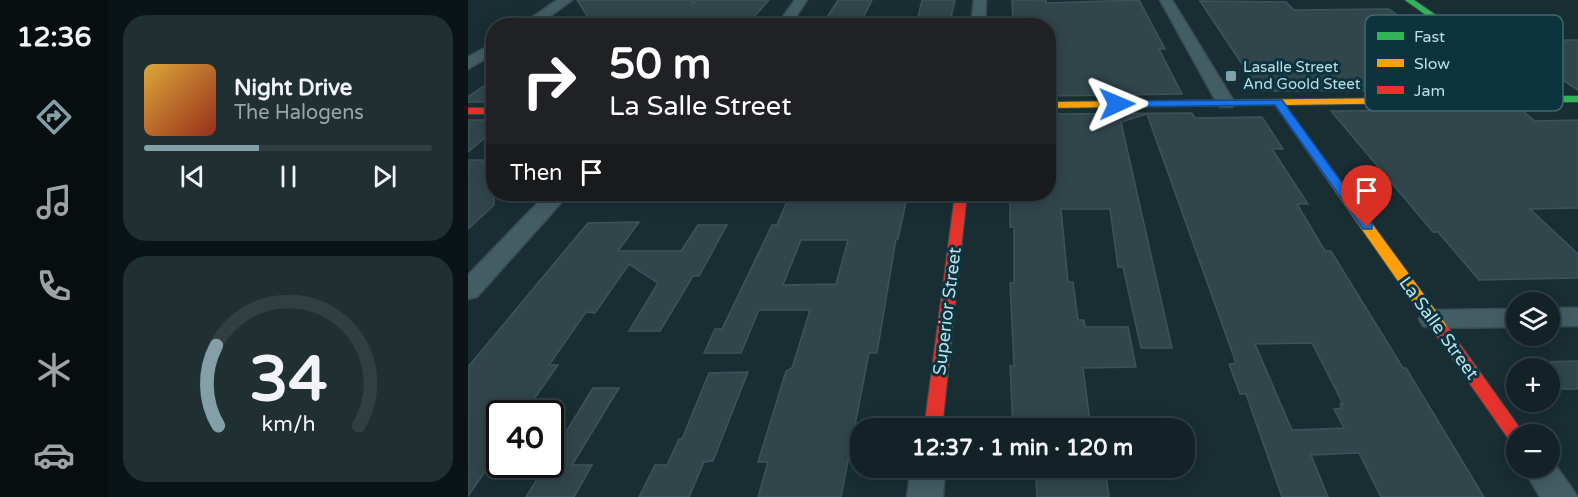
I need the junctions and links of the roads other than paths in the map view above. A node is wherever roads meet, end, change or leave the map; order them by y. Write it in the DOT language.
graph roads {
  1 [pos="566,0"];
  2 [pos="801,0"];
  3 [pos="980,0"];
  4 [pos="1166,0"];
  5 [pos="1409,0"];
  6 [pos="1431,15"];
  7 [pos="539,18"];
  8 [pos="789,18"];
  9 [pos="979,18"];
  10 [pos="486,52"];
  11 [pos="468,64"];
  12 [pos="1365,101"];
  13 [pos="1278,102"];
  14 [pos="1226,103"];
  15 [pos="1056,105"];
  16 [pos="468,111"];
  17 [pos="486,111"];
  18 [pos="552,201"];
  19 [pos="961,201"];
  20 [pos="468,291"];
  21 [pos="1560,317"];
  22 [pos="1578,317"];
  23 [pos="1506,318"];
  24 [pos="1433,319"];
  25 [pos="934,418"];
  26 [pos="1507,424"];
  27 [pos="927,478"];
  28 [pos="1547,478"];
  29 [pos="925,497"];
  30 [pos="1560,497"];
  1 -- 7 [label="street"];
  2 -- 8 [label="street"];
  3 -- 9 [label="street"];
  4 -- 14 [label="street"];
  5 -- 6 [label="street"];
  10 -- 11 [label="street"];
  12 -- 13 [label="street"];
  13 -- 14 [label="street"];
  13 -- 24 [label="street, La Salle Street"];
  14 -- 15 [label="street"];
  16 -- 17 [label="street"];
  18 -- 20 [label="street"];
  19 -- 25 [label="street, Superior Street"];
  21 -- 22 [label="street"];
  23 -- 24 [label="street"];
  24 -- 26 [label="street, La Salle Street"];
  27 -- 29 [label="street"];
  28 -- 30 [label="street"];
}
